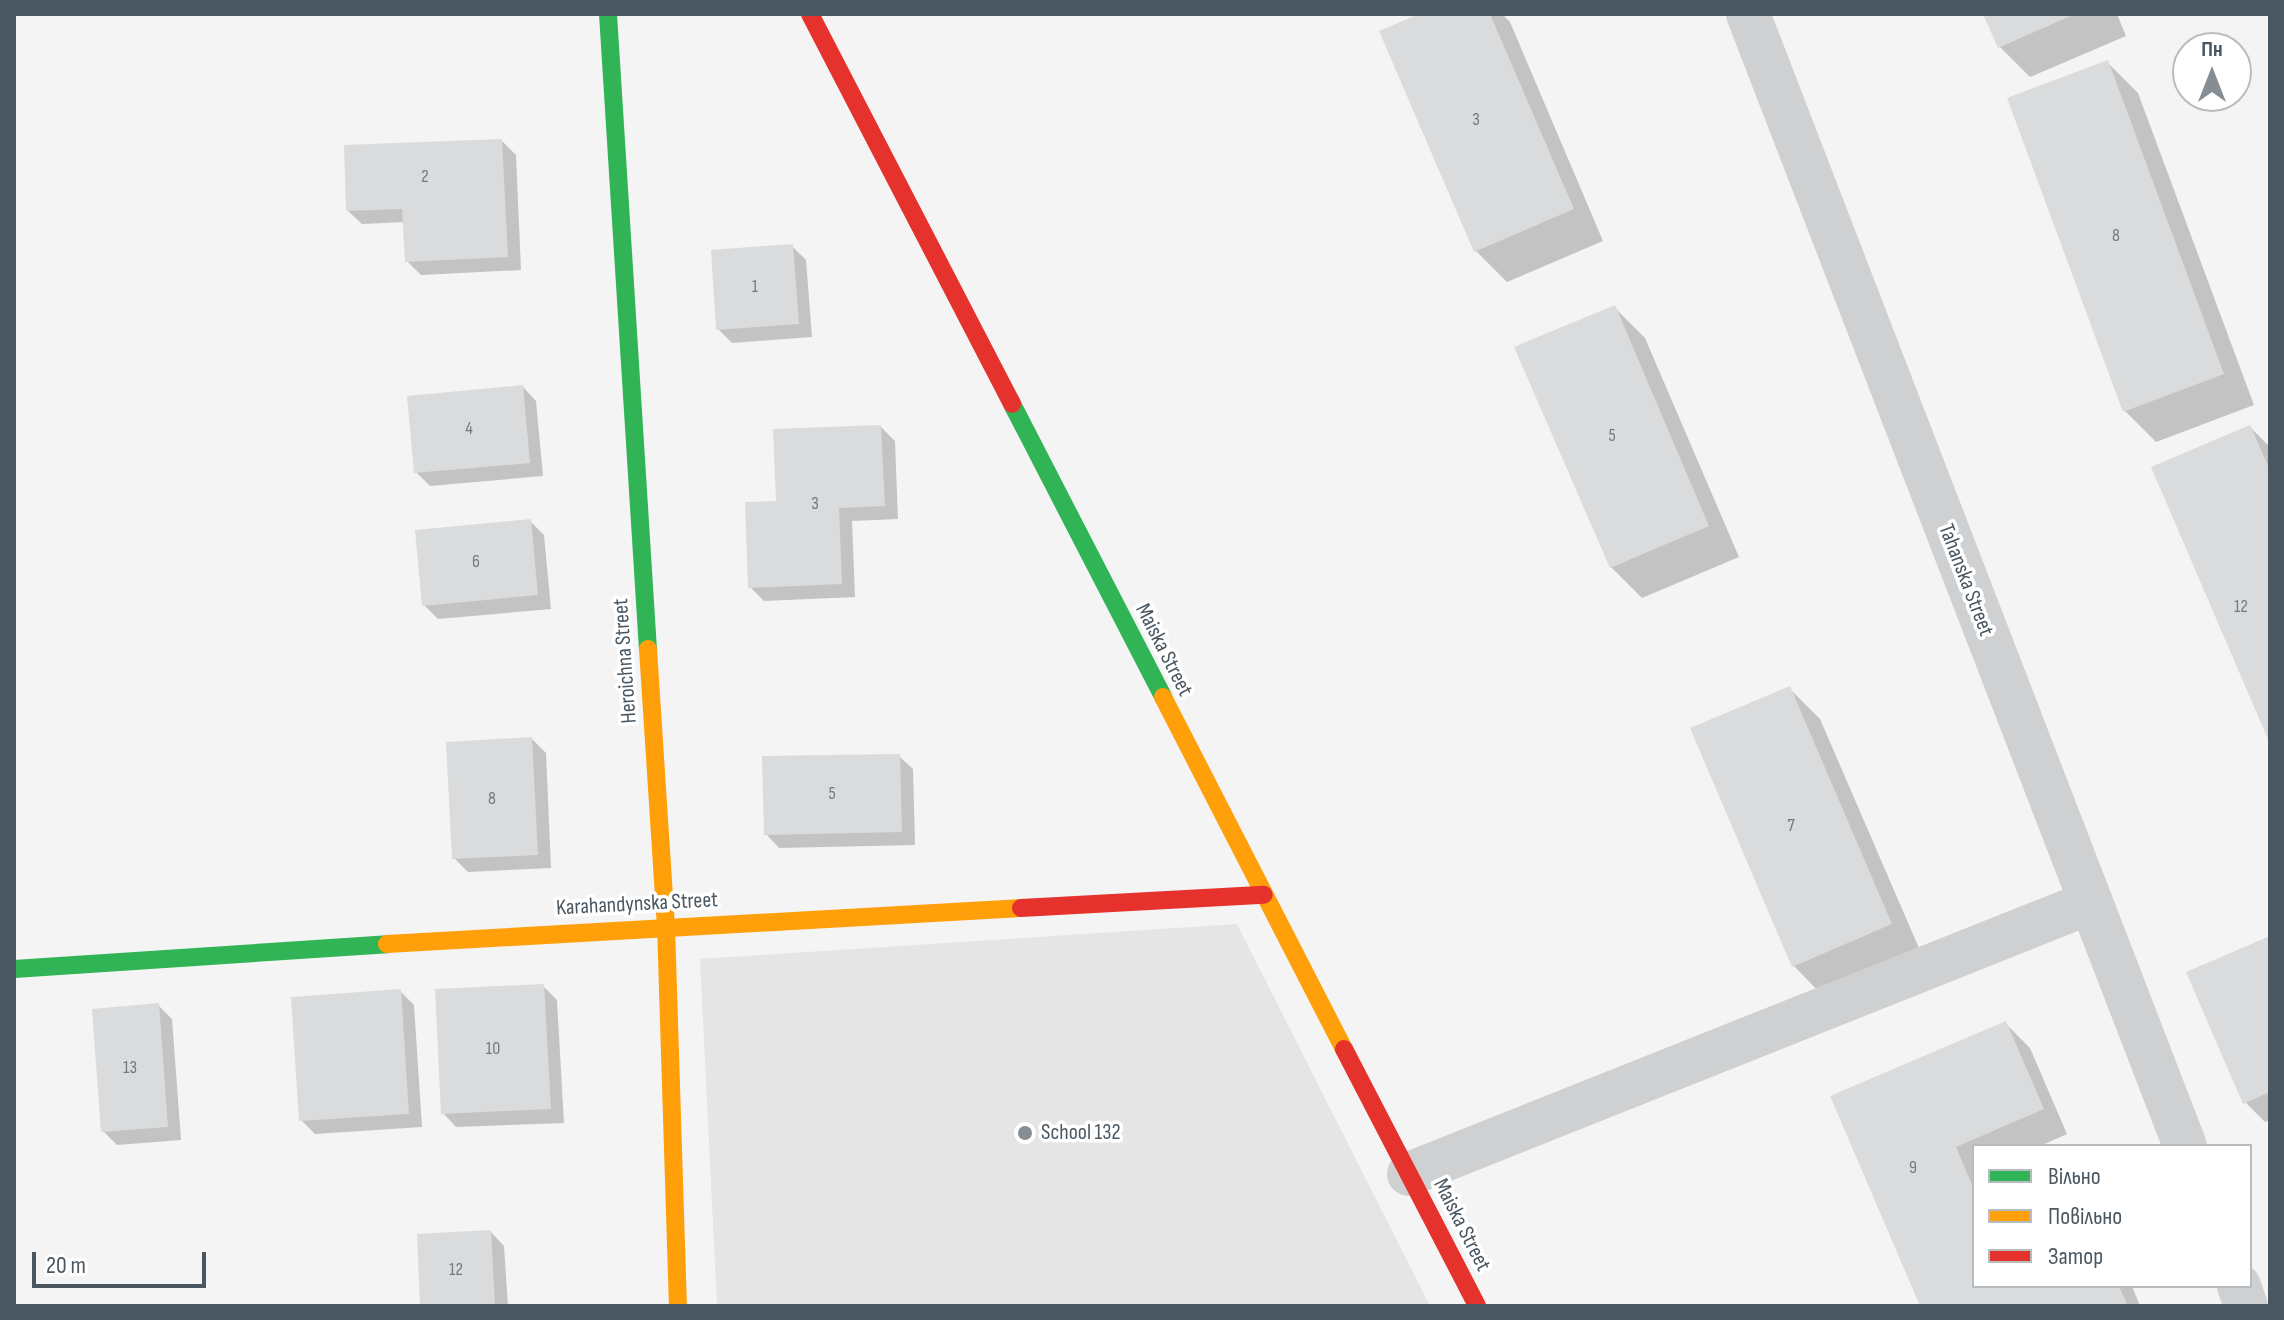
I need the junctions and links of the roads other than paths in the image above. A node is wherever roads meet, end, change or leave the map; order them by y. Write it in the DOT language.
graph roads {
  1 [pos="608,14"];
  2 [pos="810,14"];
  3 [pos="1748,14"];
  4 [pos="1264,895"];
  5 [pos="2091,902"];
  6 [pos="666,926"];
  7 [pos="14,969"];
  8 [pos="2184,1144"];
  9 [pos="1409,1174"];
  10 [pos="678,1306"];
  11 [pos="1477,1306"];
  1 -- 6 [label="street, Heroichna Street"];
  2 -- 4 [label="street, Maiska Street"];
  3 -- 5 [label="street, Tahanska Street"];
  4 -- 6 [label="street, Karahandynska Street"];
  4 -- 9 [label="street, Maiska Street"];
  5 -- 8 [label="street, Tahanska Street"];
  5 -- 9 [label="street"];
  6 -- 7 [label="street, Karahandynska Street"];
  6 -- 10 [label="street, Heroichna Street"];
  9 -- 11 [label="street, Maiska Street"];
}
